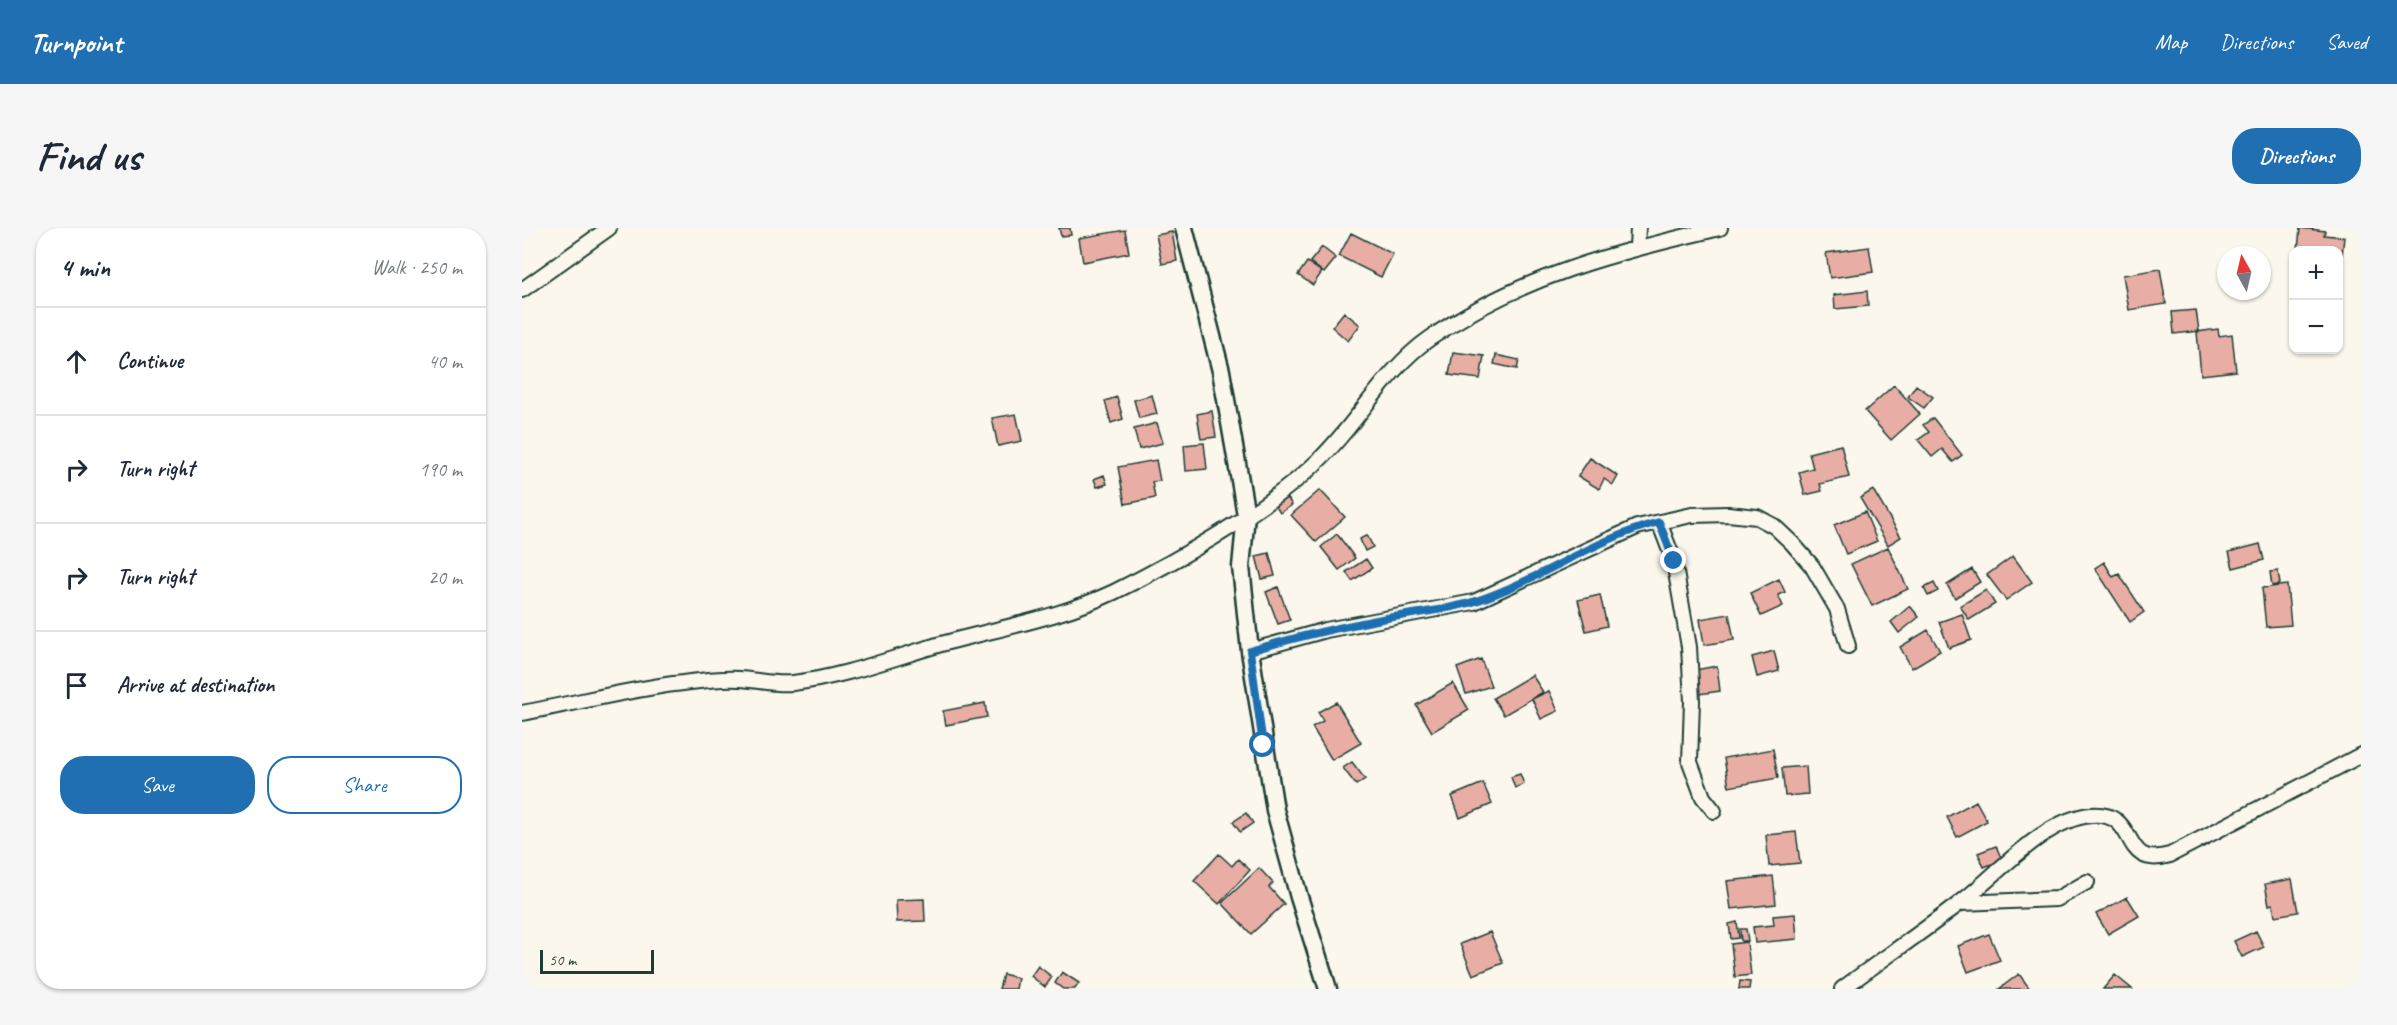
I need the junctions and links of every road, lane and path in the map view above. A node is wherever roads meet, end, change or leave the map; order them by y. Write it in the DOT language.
graph roads {
  1 [pos="609,228"];
  2 [pos="1184,228"];
  3 [pos="1638,228"];
  4 [pos="1720,228"];
  5 [pos="1637,247"];
  6 [pos="522,290"];
  7 [pos="1246,515"];
  8 [pos="1659,522"];
  9 [pos="1848,646"];
  10 [pos="1250,651"];
  11 [pos="522,713"];
  12 [pos="2361,755"];
  13 [pos="1714,811"];
  14 [pos="2088,882"];
  15 [pos="1961,903"];
  16 [pos="1328,989"];
  17 [pos="1842,989"];
  1 -- 6 [label="street"];
  2 -- 7 [label="street"];
  3 -- 5 [label="street"];
  4 -- 5 [label="street"];
  5 -- 7 [label="street"];
  7 -- 10 [label="street"];
  7 -- 11 [label="street"];
  8 -- 9 [label="street"];
  8 -- 10 [label="street"];
  8 -- 13 [label="street"];
  10 -- 16 [label="street"];
  12 -- 15 [label="street"];
  14 -- 15 [label="street"];
  15 -- 17 [label="street"];
}
